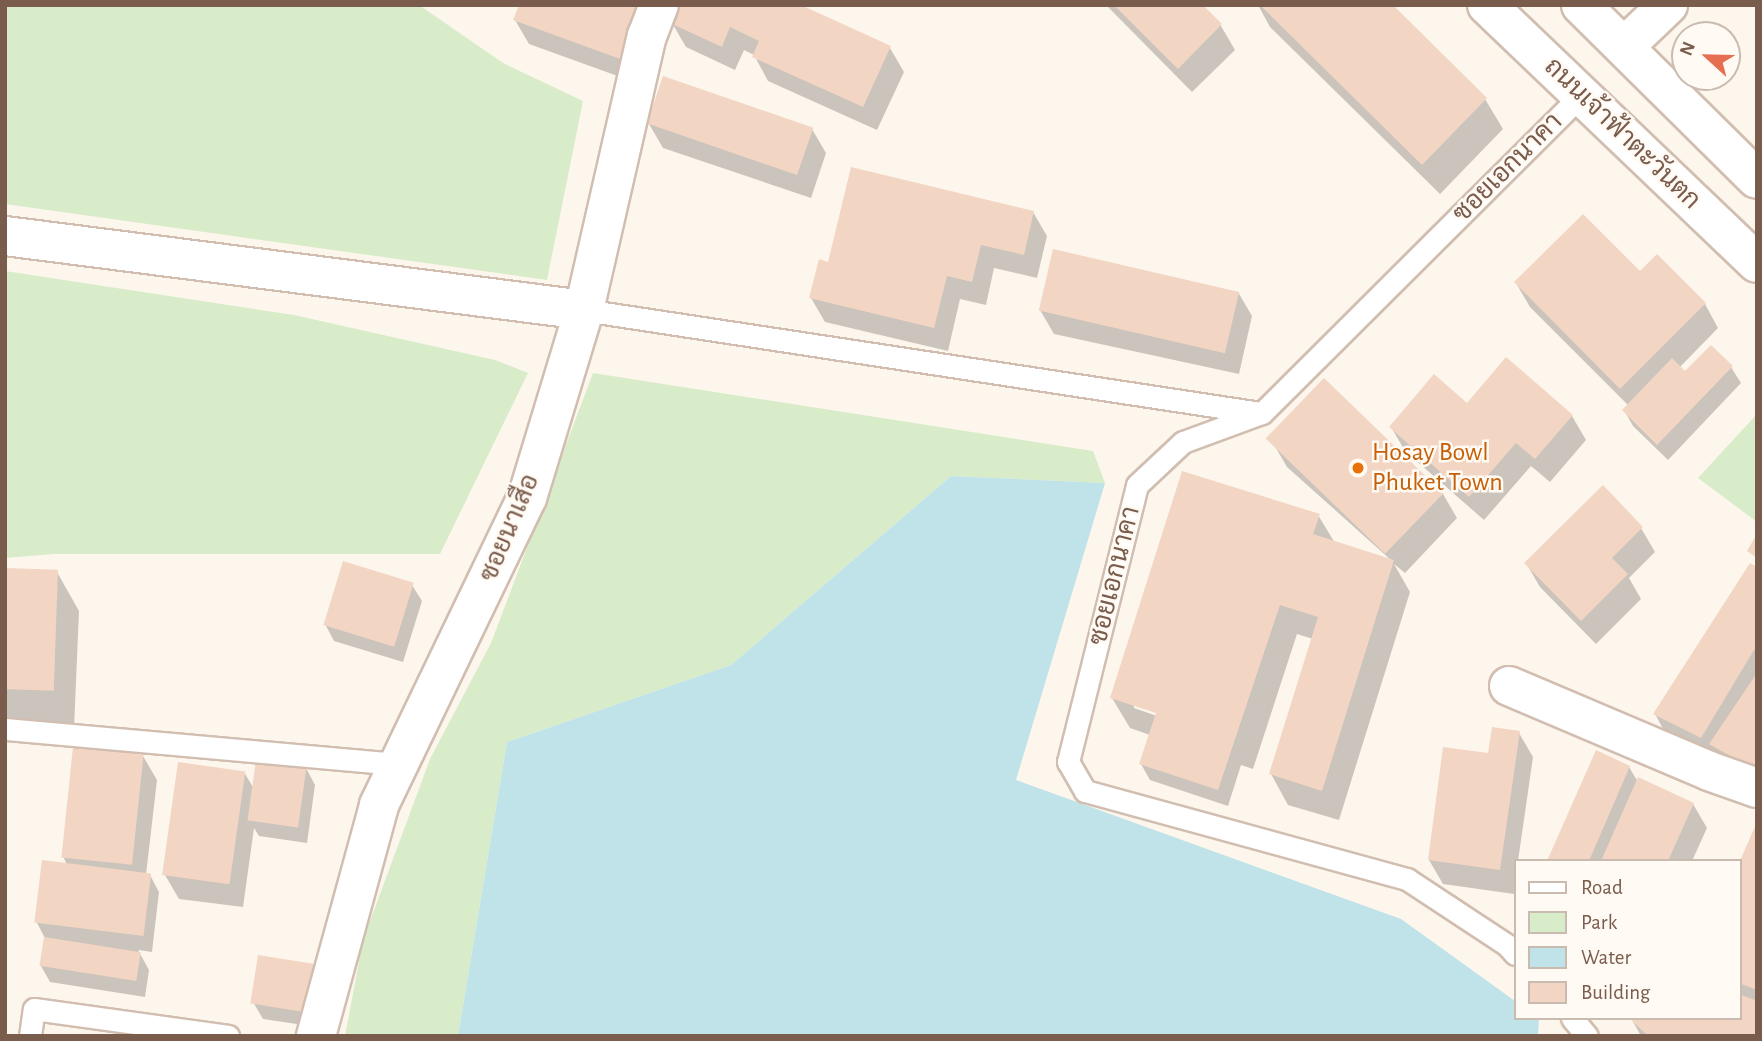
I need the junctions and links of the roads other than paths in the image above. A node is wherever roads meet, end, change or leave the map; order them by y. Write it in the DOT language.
graph roads {
  1 [pos="659,5"];
  2 [pos="1487,5"];
  3 [pos="1581,5"];
  4 [pos="1668,5"];
  5 [pos="1624,47"];
  6 [pos="1581,95"];
  7 [pos="1757,179"];
  8 [pos="5,236"];
  9 [pos="1757,263"];
  10 [pos="584,310"];
  11 [pos="1262,414"];
  12 [pos="1509,686"];
  13 [pos="5,729"];
  14 [pos="400,764"];
  15 [pos="1757,788"];
  16 [pos="1514,953"];
  17 [pos="1574,1020"];
  18 [pos="222,1035"];
  19 [pos="30,1036"];
  20 [pos="228,1036"];
  21 [pos="316,1036"];
  22 [pos="1587,1036"];
  1 -- 10 [label="street, ซอยนาเสือ"];
  2 -- 6 [label="street, ถนนเจ้าฟ้าตะวันตก"];
  3 -- 5 [label="street"];
  4 -- 5 [label="street"];
  5 -- 7 [label="street"];
  6 -- 9 [label="street, ถนนเจ้าฟ้าตะวันตก"];
  6 -- 11 [label="lane, ซอยเอกนาคา"];
  8 -- 10 [label="street"];
  10 -- 11 [label="lane"];
  10 -- 14 [label="street, ซอยนาเสือ"];
  11 -- 16 [label="lane, ซอยเอกนาคา"];
  12 -- 15 [label="street"];
  13 -- 14 [label="lane"];
  14 -- 21 [label="street, ซอยนาเสือ"];
  17 -- 22 [label="lane"];
  18 -- 19 [label="lane"];
  18 -- 20 [label="lane"];
}
